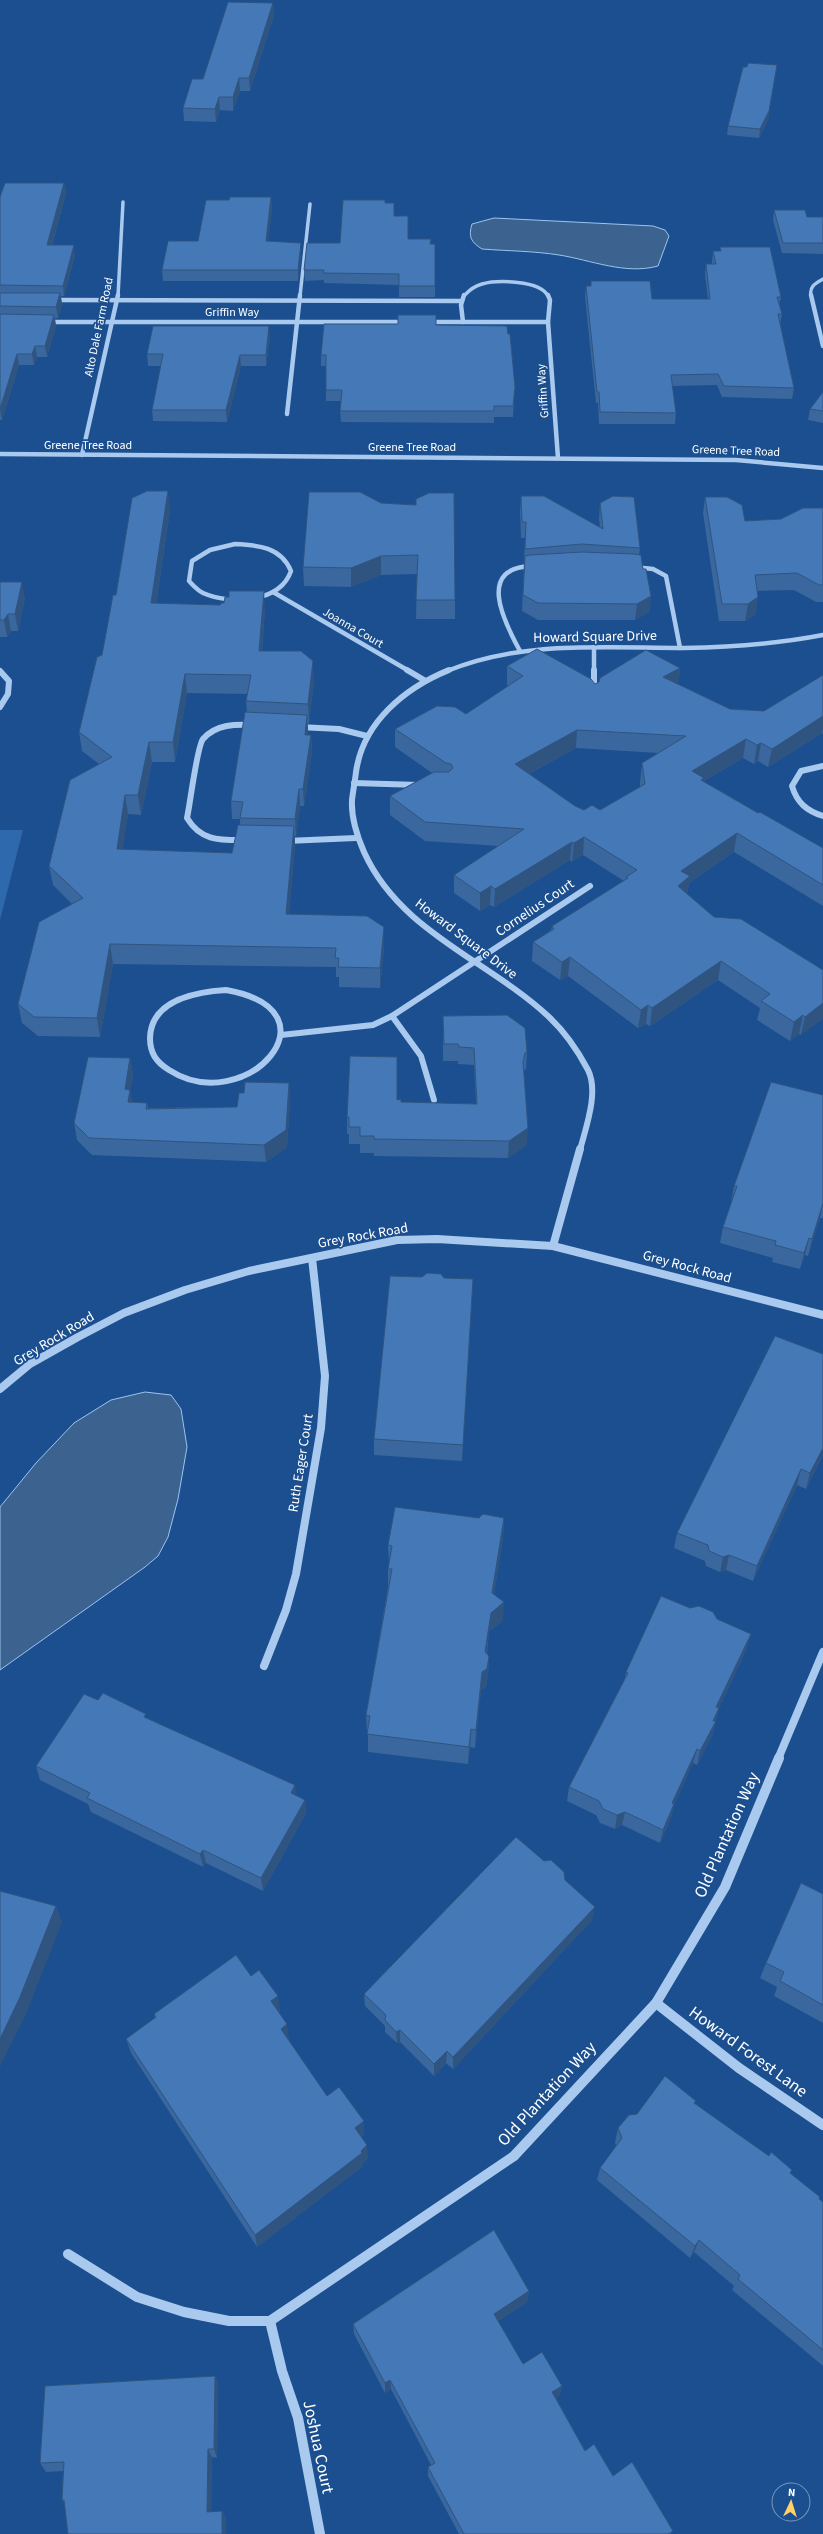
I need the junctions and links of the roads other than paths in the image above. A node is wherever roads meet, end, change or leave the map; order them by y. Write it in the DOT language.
graph roads {
  1 [pos="123,202"];
  2 [pos="310,204"];
  3 [pos="823,279"];
  4 [pos="47,300"];
  5 [pos="117,300"];
  6 [pos="300,300"];
  7 [pos="462,300"];
  8 [pos="40,322"];
  9 [pos="298,322"];
  10 [pos="416,322"];
  11 [pos="424,322"];
  12 [pos="463,322"];
  13 [pos="548,322"];
  14 [pos="112,323"];
  15 [pos="823,346"];
  16 [pos="287,414"];
  17 [pos="0,454"];
  18 [pos="82,455"];
  19 [pos="558,458"];
  20 [pos="823,468"];
  21 [pos="542,566"];
  22 [pos="627,567"];
  23 [pos="273,592"];
  24 [pos="823,635"];
  25 [pos="594,647"];
  26 [pos="680,648"];
  27 [pos="520,650"];
  28 [pos="0,671"];
  29 [pos="424,680"];
  30 [pos="594,698"];
  31 [pos="0,707"];
  32 [pos="257,725"];
  33 [pos="294,727"];
  34 [pos="367,736"];
  35 [pos="823,766"];
  36 [pos="354,783"];
  37 [pos="424,785"];
  38 [pos="823,816"];
  39 [pos="356,838"];
  40 [pos="252,840"];
  41 [pos="275,840"];
  42 [pos="590,886"];
  43 [pos="474,963"];
  44 [pos="392,1016"];
  45 [pos="281,1035"];
  46 [pos="434,1100"];
  47 [pos="553,1246"];
  48 [pos="312,1258"];
  49 [pos="823,1315"];
  50 [pos="0,1389"];
  51 [pos="823,1652"];
  52 [pos="264,1666"];
  53 [pos="656,2003"];
  54 [pos="823,2125"];
  55 [pos="68,2254"];
  56 [pos="270,2321"];
  57 [pos="320,2534"];
  1 -- 5 [label="street, Alto Dale Farm Road"];
  2 -- 6 [label="street"];
  3 -- 15 [label="street"];
  4 -- 5 [label="street, Griffin Way"];
  5 -- 6 [label="street, Griffin Way"];
  5 -- 14 [label="street, Alto Dale Farm Road"];
  6 -- 7 [label="street, Griffin Way"];
  6 -- 9 [label="street"];
  7 -- 12 [label="street"];
  7 -- 13 [label="street, Griffin Way"];
  8 -- 14 [label="street, Griffin Way"];
  9 -- 10 [label="street, Griffin Way"];
  9 -- 14 [label="street, Griffin Way"];
  9 -- 16 [label="street"];
  11 -- 12 [label="street"];
  12 -- 13 [label="street"];
  13 -- 19 [label="street, Griffin Way"];
  14 -- 18 [label="street, Alto Dale Farm Road"];
  17 -- 18 [label="street, Greene Tree Road"];
  18 -- 19 [label="street, Greene Tree Road"];
  19 -- 20 [label="street, Greene Tree Road"];
  21 -- 27 [label="street"];
  22 -- 26 [label="street"];
  23 -- 23 [label="street"];
  23 -- 29 [label="street, Joanna Court"];
  24 -- 26 [label="street, Howard Square Drive"];
  25 -- 26 [label="street, Howard Square Drive"];
  25 -- 27 [label="street, Howard Square Drive"];
  25 -- 30 [label="street"];
  27 -- 29 [label="street, Howard Square Drive"];
  28 -- 31 [label="street"];
  29 -- 34 [label="street, Howard Square Drive"];
  32 -- 40 [label="street"];
  33 -- 34 [label="street"];
  34 -- 36 [label="street, Howard Square Drive"];
  35 -- 38 [label="street"];
  36 -- 37 [label="street"];
  36 -- 39 [label="street, Howard Square Drive"];
  39 -- 41 [label="street"];
  39 -- 43 [label="street, Howard Square Drive"];
  42 -- 43 [label="street, Cornelius Court"];
  43 -- 44 [label="street, Cornelius Court"];
  43 -- 47 [label="street, Howard Square Drive"];
  44 -- 45 [label="street, Cornelius Court"];
  44 -- 46 [label="street"];
  45 -- 45 [label="street"];
  47 -- 48 [label="street, Grey Rock Road"];
  47 -- 49 [label="street, Grey Rock Road"];
  48 -- 50 [label="street, Grey Rock Road"];
  48 -- 52 [label="street, Ruth Eager Court"];
  51 -- 53 [label="street, Old Plantation Way"];
  53 -- 54 [label="street, Howard Forest Lane"];
  53 -- 56 [label="street, Old Plantation Way"];
  55 -- 56 [label="street"];
  56 -- 57 [label="street, Joshua Court"];
}
